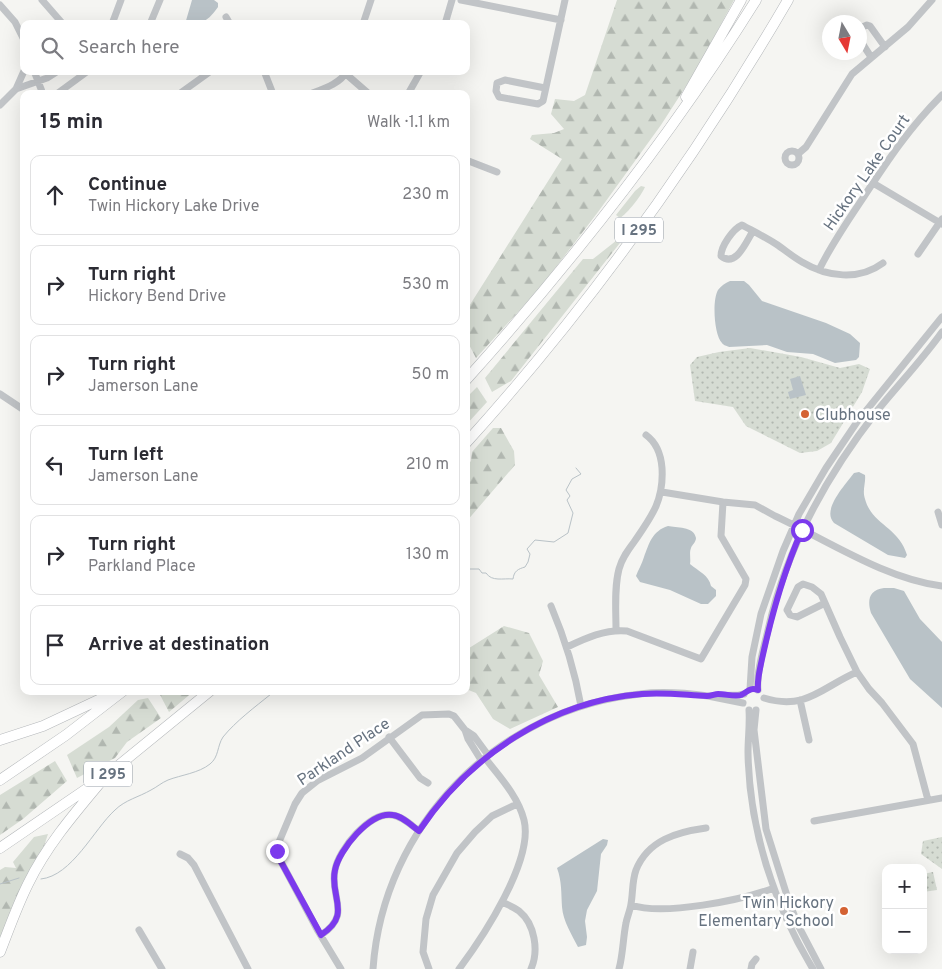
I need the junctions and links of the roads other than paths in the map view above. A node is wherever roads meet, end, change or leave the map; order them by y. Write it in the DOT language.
graph roads {
  1 [pos="42,0"];
  2 [pos="121,0"];
  3 [pos="160,0"];
  4 [pos="371,0"];
  5 [pos="452,0"];
  6 [pos="460,0"];
  7 [pos="566,0"];
  8 [pos="741,0"];
  9 [pos="756,0"];
  10 [pos="788,0"];
  11 [pos="932,0"];
  12 [pos="0,5"];
  13 [pos="59,20"];
  14 [pos="114,20"];
  15 [pos="152,20"];
  16 [pos="364,20"];
  17 [pos="446,20"];
  18 [pos="561,20"];
  19 [pos="867,25"];
  20 [pos="20,32"];
  21 [pos="885,47"];
  22 [pos="867,50"];
  23 [pos="871,56"];
  24 [pos="22,75"];
  25 [pos="36,75"];
  26 [pos="50,75"];
  27 [pos="83,75"];
  28 [pos="205,75"];
  29 [pos="266,75"];
  30 [pos="343,75"];
  31 [pos="348,75"];
  32 [pos="419,75"];
  33 [pos="38,81"];
  34 [pos="545,88"];
  35 [pos="16,89"];
  36 [pos="41,90"];
  37 [pos="62,90"];
  38 [pos="185,90"];
  39 [pos="271,90"];
  40 [pos="321,90"];
  41 [pos="365,90"];
  42 [pos="410,90"];
  43 [pos="942,95"];
  44 [pos="0,105"];
  45 [pos="799,154"];
  46 [pos="646,161"];
  47 [pos="470,162"];
  48 [pos="497,172"];
  49 [pos="873,184"];
  50 [pos="941,222"];
  51 [pos="753,231"];
  52 [pos="918,254"];
  53 [pos="883,263"];
  54 [pos="819,270"];
  55 [pos="942,317"];
  56 [pos="942,332"];
  57 [pos="470,375"];
  58 [pos="0,394"];
  59 [pos="20,407"];
  60 [pos="646,435"];
  61 [pos="470,438"];
  62 [pos="662,492"];
  63 [pos="723,502"];
  64 [pos="938,512"];
  65 [pos="942,525"];
  66 [pos="794,526"];
  67 [pos="802,530"];
  68 [pos="942,586"];
  69 [pos="825,603"];
  70 [pos="551,606"];
  71 [pos="616,630"];
  72 [pos="567,648"];
  73 [pos="857,672"];
  74 [pos="758,690"];
  75 [pos="747,691"];
  76 [pos="109,695"];
  77 [pos="117,695"];
  78 [pos="205,695"];
  79 [pos="708,696"];
  80 [pos="800,700"];
  81 [pos="764,701"];
  82 [pos="743,703"];
  83 [pos="581,706"];
  84 [pos="753,710"];
  85 [pos="389,737"];
  86 [pos="0,740"];
  87 [pos="809,740"];
  88 [pos="485,758"];
  89 [pos="107,775"];
  90 [pos="0,780"];
  91 [pos="428,783"];
  92 [pos="942,798"];
  93 [pos="928,800"];
  94 [pos="517,804"];
  95 [pos="814,821"];
  96 [pos="706,828"];
  97 [pos="419,831"];
  98 [pos="0,848"];
  99 [pos="180,854"];
  100 [pos="774,888"];
  101 [pos="502,902"];
  102 [pos="631,905"];
  103 [pos="139,930"];
  104 [pos="321,935"];
  105 [pos="0,952"];
  106 [pos="693,952"];
  107 [pos="756,959"];
  108 [pos="162,969"];
  109 [pos="248,969"];
  110 [pos="341,969"];
  111 [pos="373,969"];
  112 [pos="429,969"];
  113 [pos="460,969"];
  114 [pos="531,969"];
  115 [pos="619,969"];
  116 [pos="690,969"];
  117 [pos="751,969"];
  118 [pos="813,969"];
  119 [pos="821,969"];
  1 -- 13 [label="street"];
  2 -- 14 [label="street"];
  3 -- 15 [label="street"];
  4 -- 16 [label="street"];
  5 -- 17 [label="street"];
  6 -- 18 [label="street"];
  7 -- 18 [label="street"];
  8 -- 46 [label="highway"];
  9 -- 46 [label="highway"];
  10 -- 61 [label="highway, I 295"];
  11 -- 21 [label="street"];
  12 -- 20 [label="street"];
  18 -- 34 [label="street"];
  19 -- 21 [label="street"];
  21 -- 23 [label="street"];
  22 -- 23 [label="street"];
  23 -- 45 [label="street"];
  24 -- 35 [label="street"];
  25 -- 33 [label="street"];
  26 -- 33 [label="street"];
  27 -- 37 [label="street"];
  28 -- 38 [label="street"];
  29 -- 39 [label="street"];
  30 -- 40 [label="street"];
  31 -- 41 [label="street"];
  32 -- 42 [label="street"];
  33 -- 35 [label="street"];
  33 -- 36 [label="street"];
  34 -- 34 [label="street"];
  35 -- 44 [label="street"];
  43 -- 49 [label="street, Hickory Lake Court"];
  46 -- 57 [label="highway, I 295"];
  47 -- 48 [label="street"];
  49 -- 50 [label="street"];
  49 -- 54 [label="street, Hickory Lake Court"];
  50 -- 52 [label="street"];
  51 -- 51 [label="street"];
  51 -- 54 [label="street"];
  53 -- 54 [label="street"];
  55 -- 66 [label="street"];
  56 -- 67 [label="street"];
  58 -- 59 [label="street"];
  60 -- 62 [label="street"];
  62 -- 63 [label="street"];
  62 -- 71 [label="street"];
  63 -- 66 [label="street"];
  63 -- 71 [label="street"];
  64 -- 65 [label="street"];
  66 -- 67 [label="street"];
  66 -- 75 [label="street"];
  67 -- 68 [label="street"];
  67 -- 74 [label="street"];
  69 -- 69 [label="street"];
  69 -- 73 [label="street"];
  70 -- 72 [label="street"];
  71 -- 72 [label="street"];
  72 -- 83 [label="street"];
  73 -- 80 [label="street"];
  73 -- 93 [label="street"];
  74 -- 75 [label="street"];
  74 -- 81 [label="street"];
  75 -- 79 [label="street"];
  75 -- 82 [label="street"];
  76 -- 86 [label="highway"];
  77 -- 90 [label="highway"];
  78 -- 89 [label="highway, I 295"];
  79 -- 82 [label="street"];
  79 -- 83 [label="street"];
  80 -- 81 [label="street"];
  80 -- 87 [label="street"];
  81 -- 84 [label="street"];
  82 -- 84 [label="street"];
  83 -- 88 [label="street"];
  84 -- 100 [label="street"];
  84 -- 119 [label="street"];
  85 -- 88 [label="street, Parkland Place"];
  85 -- 91 [label="street"];
  85 -- 104 [label="street, Parkland Place"];
  88 -- 94 [label="street, Parkland Place"];
  88 -- 97 [label="street"];
  89 -- 98 [label="highway, I 295"];
  89 -- 105 [label="highway"];
  92 -- 93 [label="street"];
  93 -- 95 [label="street"];
  94 -- 101 [label="street, Parkland Place"];
  94 -- 112 [label="street"];
  96 -- 102 [label="street"];
  97 -- 104 [label="street"];
  97 -- 111 [label="street"];
  99 -- 109 [label="street"];
  100 -- 102 [label="street"];
  100 -- 118 [label="street"];
  101 -- 113 [label="street, Parkland Place"];
  101 -- 114 [label="street"];
  102 -- 115 [label="street"];
  103 -- 108 [label="street"];
  104 -- 110 [label="street, Parkland Place"];
  106 -- 116 [label="street"];
  107 -- 117 [label="street"];
}
